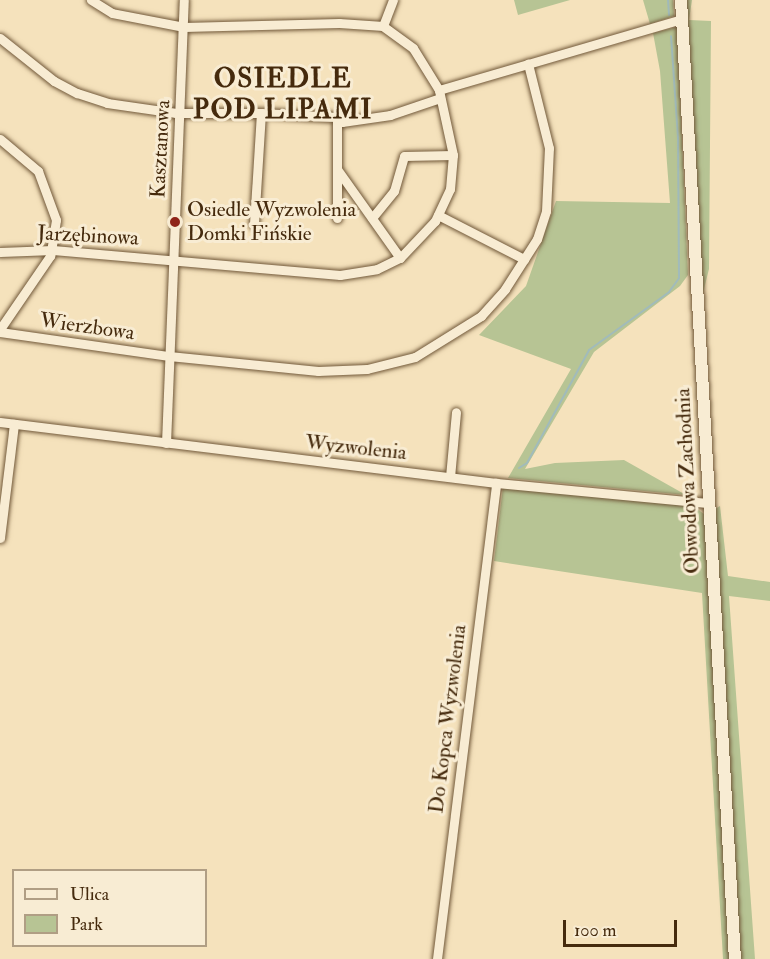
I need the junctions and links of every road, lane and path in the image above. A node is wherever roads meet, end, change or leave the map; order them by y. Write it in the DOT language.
graph roads {
  1 [pos="91,0"];
  2 [pos="184,0"];
  3 [pos="393,0"];
  4 [pos="681,0"];
  5 [pos="682,19"];
  6 [pos="383,26"];
  7 [pos="184,27"];
  8 [pos="0,38"];
  9 [pos="528,64"];
  10 [pos="440,94"];
  11 [pos="181,112"];
  12 [pos="261,112"];
  13 [pos="337,117"];
  14 [pos="0,139"];
  15 [pos="453,155"];
  16 [pos="337,169"];
  17 [pos="438,215"];
  18 [pos="337,218"];
  19 [pos="372,218"];
  20 [pos="254,224"];
  21 [pos="53,250"];
  22 [pos="0,252"];
  23 [pos="400,258"];
  24 [pos="524,259"];
  25 [pos="174,261"];
  26 [pos="0,331"];
  27 [pos="169,356"];
  28 [pos="456,412"];
  29 [pos="0,422"];
  30 [pos="14,424"];
  31 [pos="166,443"];
  32 [pos="450,477"];
  33 [pos="496,483"];
  34 [pos="708,502"];
  35 [pos="0,532"];
  36 [pos="0,538"];
  37 [pos="436,959"];
  38 [pos="735,959"];
  1 -- 7 [label="street"];
  2 -- 7 [label="street, Kasztanowa"];
  3 -- 6 [label="street"];
  4 -- 5 [label="main road, Obwodowa Zachodnia"];
  5 -- 9 [label="street"];
  5 -- 34 [label="main road, Obwodowa Zachodnia"];
  6 -- 7 [label="street"];
  6 -- 10 [label="street"];
  7 -- 11 [label="street, Kasztanowa"];
  8 -- 11 [label="street"];
  9 -- 10 [label="street"];
  9 -- 24 [label="street, Wierzbowa"];
  10 -- 13 [label="street"];
  10 -- 15 [label="street"];
  11 -- 12 [label="street"];
  11 -- 25 [label="street, Kasztanowa"];
  12 -- 13 [label="street"];
  12 -- 20 [label="street"];
  13 -- 16 [label="street"];
  14 -- 21 [label="street"];
  15 -- 17 [label="street"];
  15 -- 19 [label="street"];
  16 -- 18 [label="street"];
  16 -- 19 [label="street"];
  17 -- 23 [label="street"];
  17 -- 24 [label="street"];
  19 -- 23 [label="street"];
  21 -- 22 [label="street, Jarzębinowa"];
  21 -- 25 [label="street, Jarzębinowa"];
  21 -- 26 [label="street"];
  23 -- 25 [label="street, Jarzębinowa"];
  24 -- 27 [label="street, Wierzbowa"];
  25 -- 27 [label="street, Kasztanowa"];
  26 -- 27 [label="street, Wierzbowa"];
  27 -- 31 [label="street, Kasztanowa"];
  28 -- 32 [label="street"];
  29 -- 30 [label="street, Wyzwolenia"];
  30 -- 31 [label="street, Wyzwolenia"];
  30 -- 35 [label="street"];
  31 -- 32 [label="street, Wyzwolenia"];
  32 -- 33 [label="street, Wyzwolenia"];
  33 -- 34 [label="street, Wyzwolenia"];
  33 -- 37 [label="street, Do Kopca Wyzwolenia"];
  34 -- 38 [label="main road, Obwodowa Zachodnia"];
  35 -- 36 [label="street"];
}
